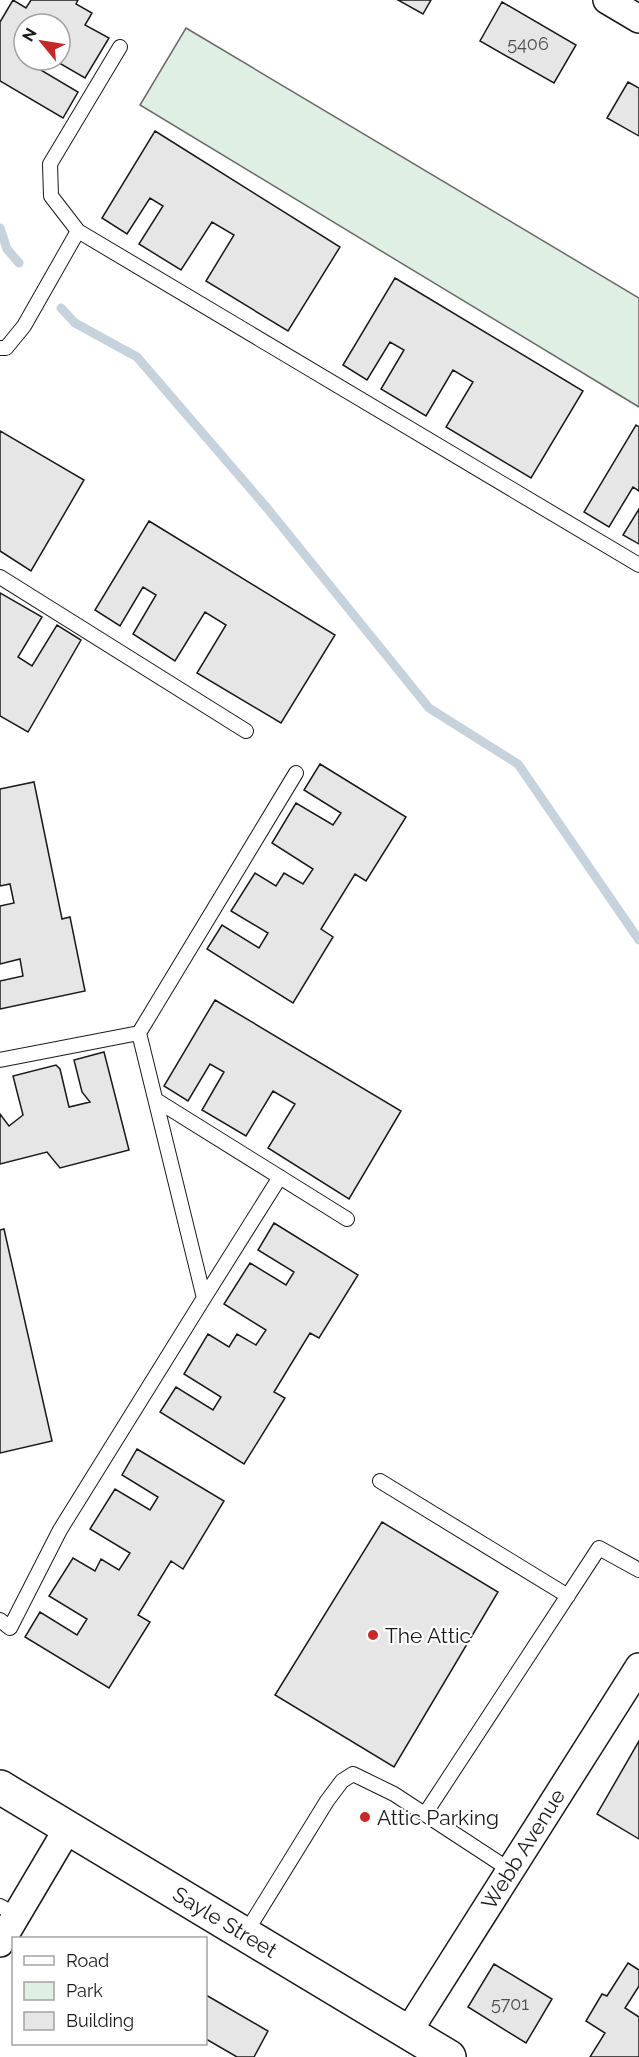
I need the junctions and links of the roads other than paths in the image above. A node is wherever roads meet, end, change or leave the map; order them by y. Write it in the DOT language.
graph roads {
  1 [pos="607,0"];
  2 [pos="639,19"];
  3 [pos="120,47"];
  4 [pos="78,231"];
  5 [pos="0,348"];
  6 [pos="639,565"];
  7 [pos="0,577"];
  8 [pos="246,730"];
  9 [pos="296,773"];
  10 [pos="139,1033"];
  11 [pos="0,1060"];
  12 [pos="156,1101"];
  13 [pos="280,1177"];
  14 [pos="346,1219"];
  15 [pos="204,1298"];
  16 [pos="380,1481"];
  17 [pos="639,1570"];
  18 [pos="568,1596"];
  19 [pos="0,1620"];
  20 [pos="639,1667"];
  21 [pos="0,1787"];
  22 [pos="425,1814"];
  23 [pos="68,1828"];
  24 [pos="510,1870"];
  25 [pos="8,1911"];
  26 [pos="245,1934"];
  27 [pos="0,1943"];
  28 [pos="408,2032"];
  29 [pos="449,2057"];
  1 -- 2 [label="street"];
  3 -- 4 [label="lane"];
  4 -- 5 [label="lane"];
  4 -- 6 [label="lane"];
  7 -- 8 [label="lane"];
  9 -- 10 [label="lane"];
  10 -- 11 [label="lane"];
  10 -- 12 [label="lane"];
  12 -- 13 [label="lane"];
  12 -- 15 [label="lane"];
  13 -- 14 [label="lane"];
  13 -- 15 [label="lane"];
  15 -- 19 [label="lane"];
  16 -- 18 [label="lane"];
  17 -- 18 [label="lane"];
  18 -- 22 [label="lane"];
  20 -- 24 [label="street, Webb Avenue"];
  21 -- 23 [label="street, Sayle Street"];
  22 -- 24 [label="lane"];
  22 -- 26 [label="lane"];
  23 -- 25 [label="street"];
  23 -- 26 [label="street, Sayle Street"];
  24 -- 28 [label="street, Webb Avenue"];
  25 -- 27 [label="street"];
  26 -- 28 [label="street, Sayle Street"];
  28 -- 29 [label="street, Sayle Street"];
}
